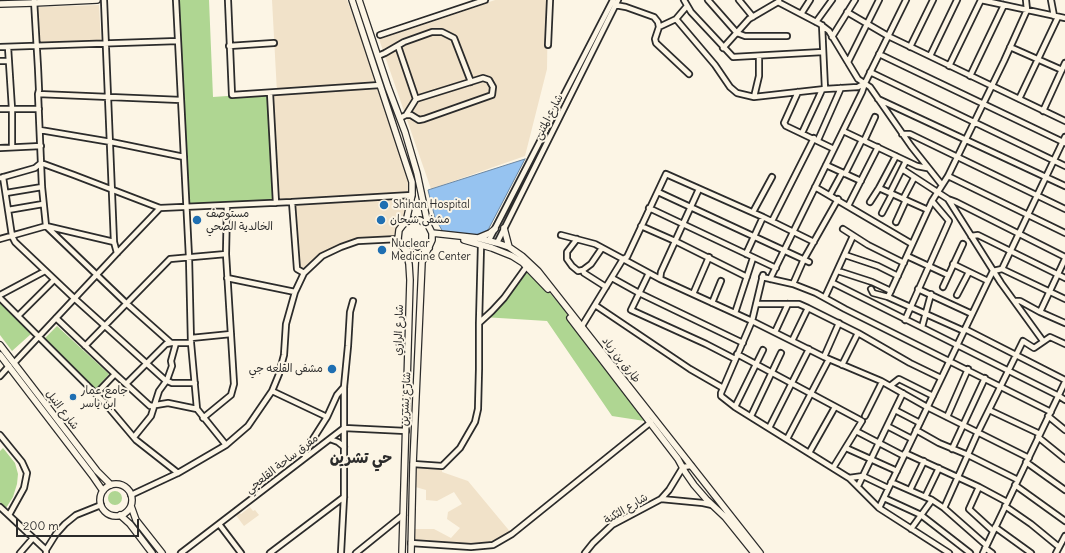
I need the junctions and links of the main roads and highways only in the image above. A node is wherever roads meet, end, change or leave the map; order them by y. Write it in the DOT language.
graph roads {
  1 [pos="97,0"];
  2 [pos="352,0"];
  3 [pos="359,0"];
  4 [pos="34,2"];
  5 [pos="0,4"];
  6 [pos="406,222"];
  7 [pos="428,225"];
  8 [pos="504,228"];
  9 [pos="495,229"];
  10 [pos="432,234"];
  11 [pos="487,241"];
  12 [pos="509,247"];
  13 [pos="428,248"];
  14 [pos="492,248"];
  15 [pos="406,251"];
  16 [pos="0,345"];
  17 [pos="0,355"];
  18 [pos="12,365"];
  19 [pos="111,484"];
  20 [pos="103,491"];
  21 [pos="130,506"];
  22 [pos="120,515"];
  23 [pos="152,553"];
  24 [pos="162,553"];
  25 [pos="402,553"];
  26 [pos="411,553"];
  27 [pos="754,553"];
  28 [pos="760,553"];
  1 -- 4 [label="main road"];
  2 -- 6 [label="main road"];
  3 -- 7 [label="main road"];
  4 -- 5 [label="main road"];
  6 -- 7 [label="main road"];
  6 -- 15 [label="main road"];
  7 -- 10 [label="main road"];
  8 -- 12 [label="main road"];
  9 -- 11 [label="main road"];
  10 -- 11 [label="main road"];
  10 -- 13 [label="main road"];
  11 -- 12 [label="main road, طارق بن زياد"];
  11 -- 14 [label="main road"];
  11 -- 14 [label="main road"];
  12 -- 28 [label="main road, طارق بن زياد"];
  13 -- 15 [label="main road"];
  13 -- 26 [label="main road, شارع تشرين"];
  14 -- 27 [label="main road"];
  15 -- 25 [label="main road, شارع الرازي"];
  16 -- 18 [label="main road, شارع النيل"];
  17 -- 18 [label="main road, شارع النيل"];
  18 -- 19 [label="main road, شارع النيل"];
  18 -- 20 [label="main road, شارع النيل"];
  19 -- 20 [label="main road"];
  19 -- 21 [label="main road"];
  20 -- 22 [label="main road"];
  21 -- 22 [label="main road"];
  21 -- 24 [label="main road"];
  22 -- 23 [label="main road"];
}
